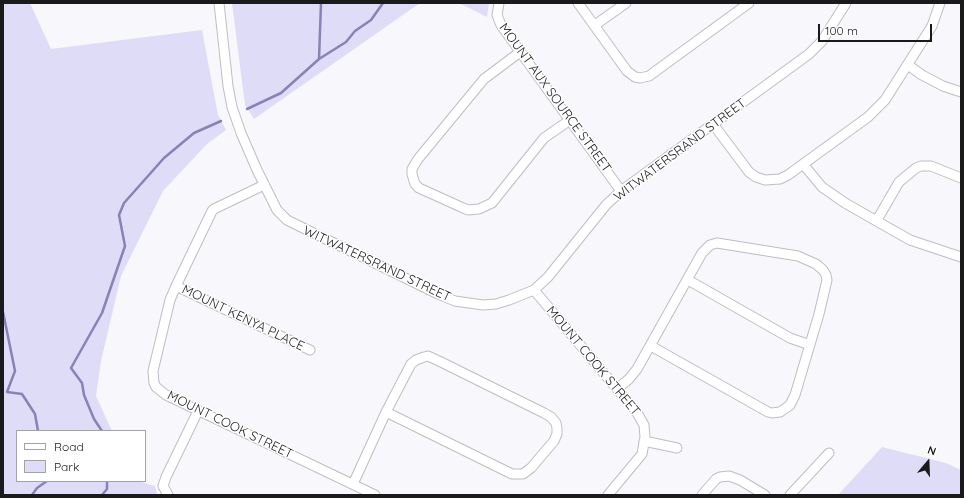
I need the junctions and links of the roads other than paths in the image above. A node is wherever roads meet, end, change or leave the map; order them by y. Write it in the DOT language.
graph roads {
  1 [pos="219,3"];
  2 [pos="499,3"];
  3 [pos="578,3"];
  4 [pos="626,3"];
  5 [pos="749,3"];
  6 [pos="846,3"];
  7 [pos="940,3"];
  8 [pos="595,25"];
  9 [pos="520,52"];
  10 [pos="908,65"];
  11 [pos="961,92"];
  12 [pos="570,120"];
  13 [pos="713,124"];
  14 [pos="803,164"];
  15 [pos="961,178"];
  16 [pos="264,185"];
  17 [pos="621,191"];
  18 [pos="877,220"];
  19 [pos="961,257"];
  20 [pos="688,280"];
  21 [pos="176,286"];
  22 [pos="534,290"];
  23 [pos="810,345"];
  24 [pos="651,346"];
  25 [pos="310,350"];
  26 [pos="617,389"];
  27 [pos="198,411"];
  28 [pos="386,412"];
  29 [pos="644,441"];
  30 [pos="677,448"];
  31 [pos="829,453"];
  32 [pos="353,484"];
  33 [pos="168,495"];
  34 [pos="375,495"];
  35 [pos="608,495"];
  36 [pos="702,495"];
  37 [pos="766,495"];
  38 [pos="790,495"];
  1 -- 16 [label="street, WITWATERSRAND STREET"];
  2 -- 9 [label="street, MOUNT AUX SOURCE STREET"];
  3 -- 8 [label="street"];
  4 -- 8 [label="street"];
  5 -- 8 [label="street"];
  6 -- 13 [label="street, WITWATERSRAND STREET"];
  7 -- 10 [label="street"];
  9 -- 12 [label="street, MOUNT AUX SOURCE STREET"];
  9 -- 12 [label="street"];
  10 -- 11 [label="street"];
  10 -- 14 [label="street"];
  12 -- 17 [label="street, MOUNT AUX SOURCE STREET"];
  13 -- 14 [label="street"];
  13 -- 17 [label="street, WITWATERSRAND STREET"];
  14 -- 18 [label="street"];
  15 -- 18 [label="street"];
  16 -- 21 [label="street, MOUNT COOK STREET"];
  16 -- 22 [label="street, WITWATERSRAND STREET"];
  17 -- 22 [label="street, WITWATERSRAND STREET"];
  18 -- 19 [label="street"];
  20 -- 23 [label="street"];
  20 -- 23 [label="street"];
  20 -- 24 [label="street"];
  21 -- 25 [label="street, MOUNT KENYA PLACE"];
  21 -- 27 [label="street, MOUNT COOK STREET"];
  22 -- 26 [label="street, MOUNT COOK STREET"];
  23 -- 24 [label="street"];
  24 -- 26 [label="street"];
  26 -- 29 [label="street, MOUNT COOK STREET"];
  27 -- 32 [label="street, MOUNT COOK STREET"];
  27 -- 33 [label="street"];
  28 -- 28 [label="street"];
  28 -- 32 [label="street"];
  29 -- 30 [label="street"];
  29 -- 35 [label="street, MOUNT COOK STREET"];
  31 -- 38 [label="street"];
  32 -- 34 [label="street, MOUNT COOK STREET"];
  36 -- 37 [label="street"];
}
